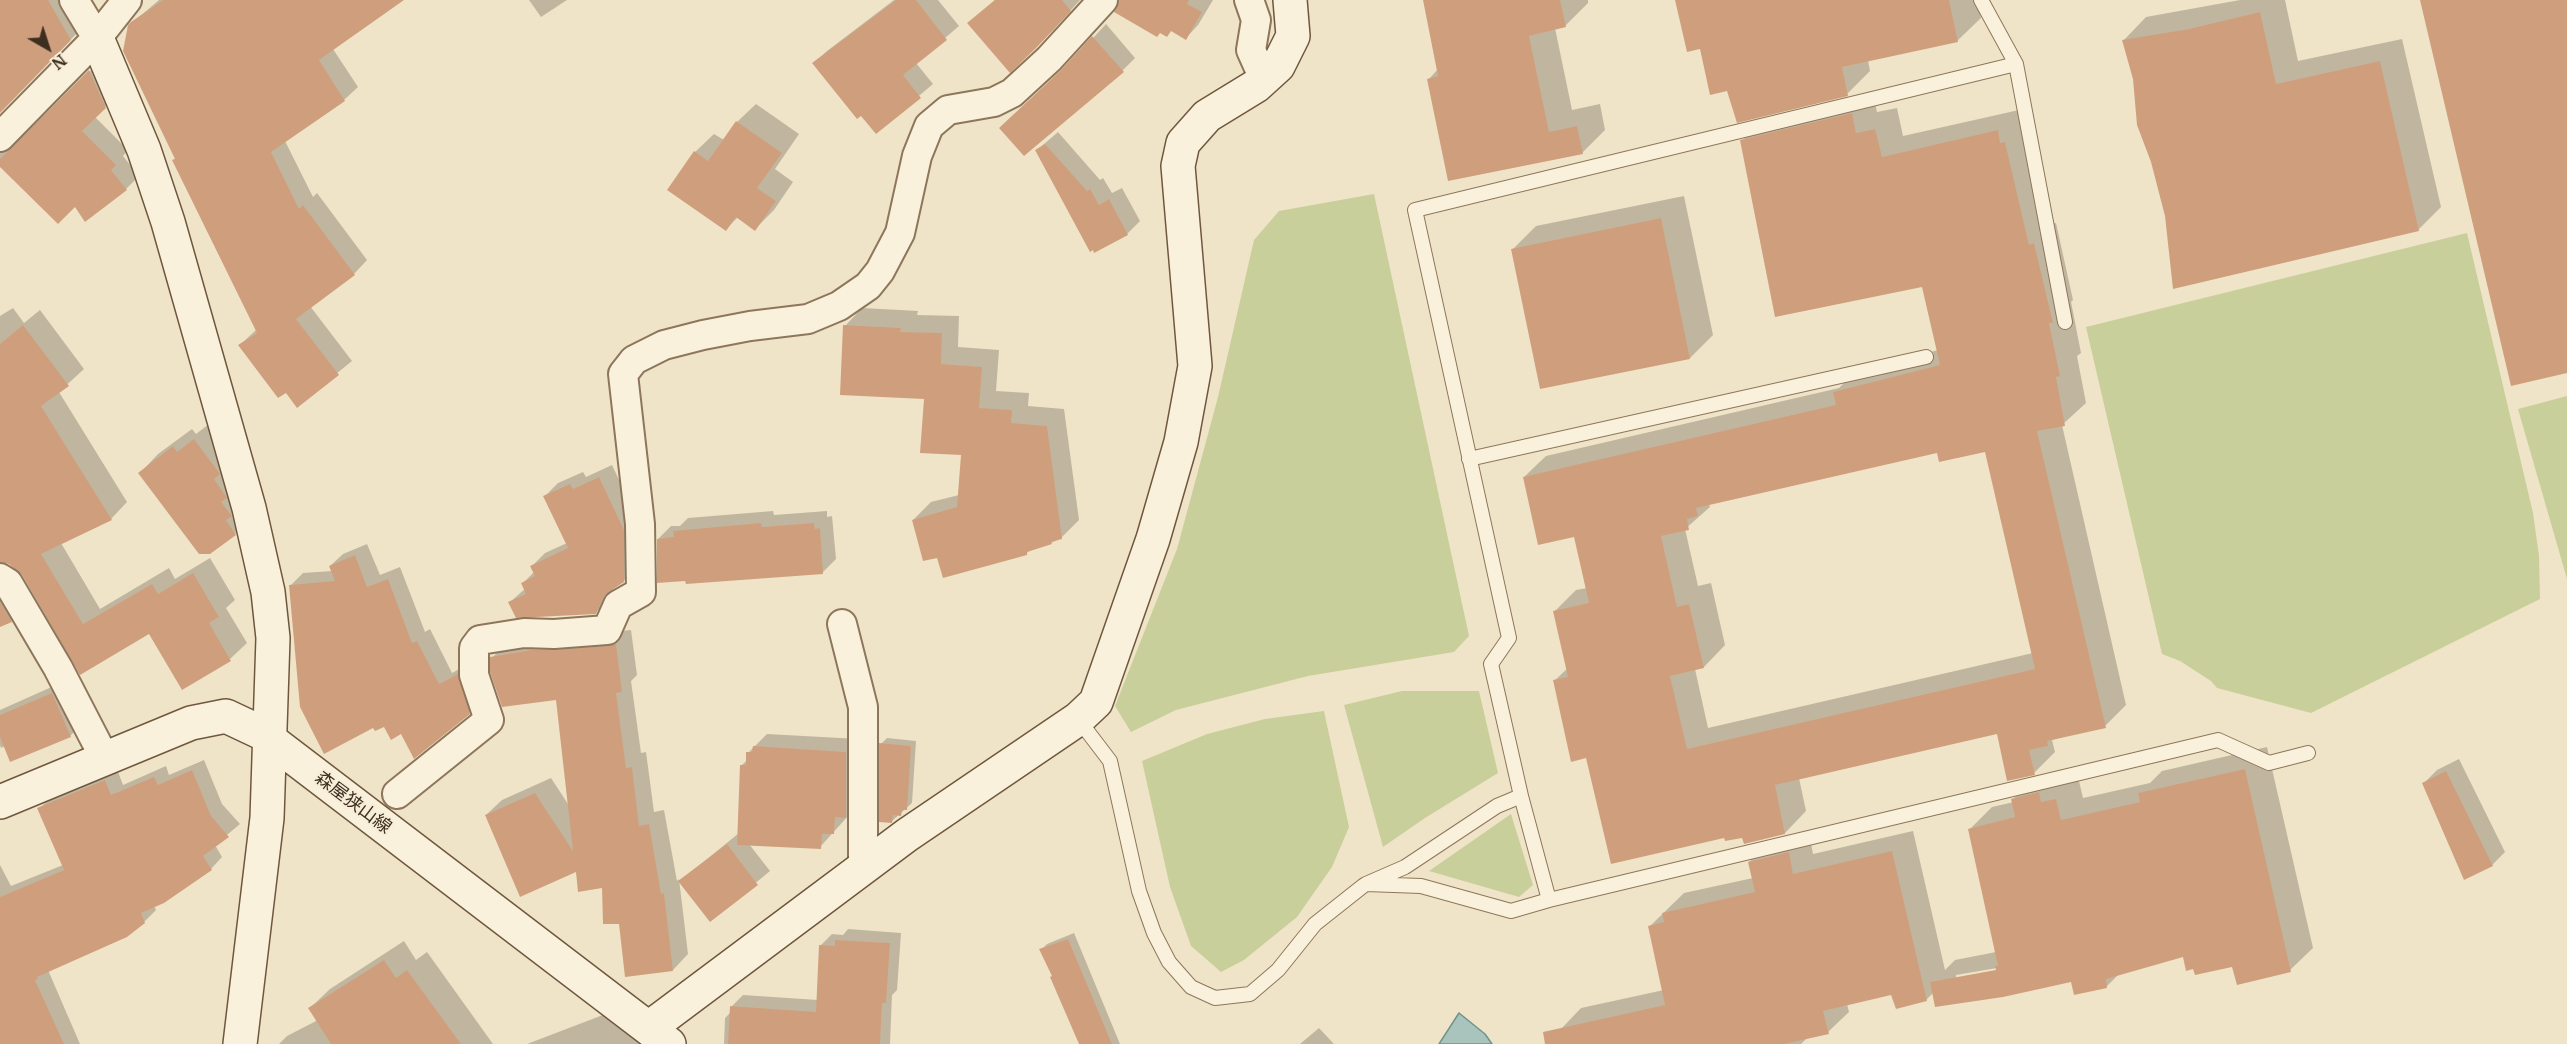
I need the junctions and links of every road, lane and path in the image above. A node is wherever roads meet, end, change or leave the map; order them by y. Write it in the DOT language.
graph roads {
  1 [pos="74,0"];
  2 [pos="127,0"];
  3 [pos="1103,0"];
  4 [pos="1249,0"];
  5 [pos="1290,0"];
  6 [pos="1981,0"];
  7 [pos="97,39"];
  8 [pos="2016,64"];
  9 [pos="1264,79"];
  10 [pos="0,138"];
  11 [pos="2065,322"];
  12 [pos="1926,357"];
  13 [pos="1469,459"];
  14 [pos="0,578"];
  15 [pos="842,624"];
  16 [pos="1078,719"];
  17 [pos="270,739"];
  18 [pos="2308,753"];
  19 [pos="104,757"];
  20 [pos="397,794"];
  21 [pos="1521,796"];
  22 [pos="0,802"];
  23 [pos="863,868"];
  24 [pos="1366,884"];
  25 [pos="1549,900"];
  26 [pos="659,1036"];
  27 [pos="240,1044"];
  1 -- 7 [label="street"];
  2 -- 7 [label="street"];
  3 -- 20 [label="street"];
  4 -- 9 [label="street"];
  5 -- 9 [label="street"];
  6 -- 8 [label="lane"];
  7 -- 10 [label="street"];
  7 -- 17 [label="street"];
  8 -- 11 [label="lane"];
  8 -- 13 [label="lane"];
  9 -- 16 [label="street"];
  12 -- 13 [label="lane"];
  13 -- 21 [label="lane"];
  14 -- 19 [label="street"];
  15 -- 23 [label="street"];
  16 -- 23 [label="street"];
  16 -- 24 [label="lane"];
  17 -- 19 [label="street, 森屋狭山線"];
  17 -- 26 [label="street, 森屋狭山線"];
  17 -- 27 [label="street"];
  18 -- 25 [label="lane"];
  19 -- 22 [label="street, 森屋狭山線"];
  21 -- 24 [label="lane"];
  21 -- 25 [label="lane"];
  23 -- 26 [label="street"];
  24 -- 25 [label="lane"];
}
